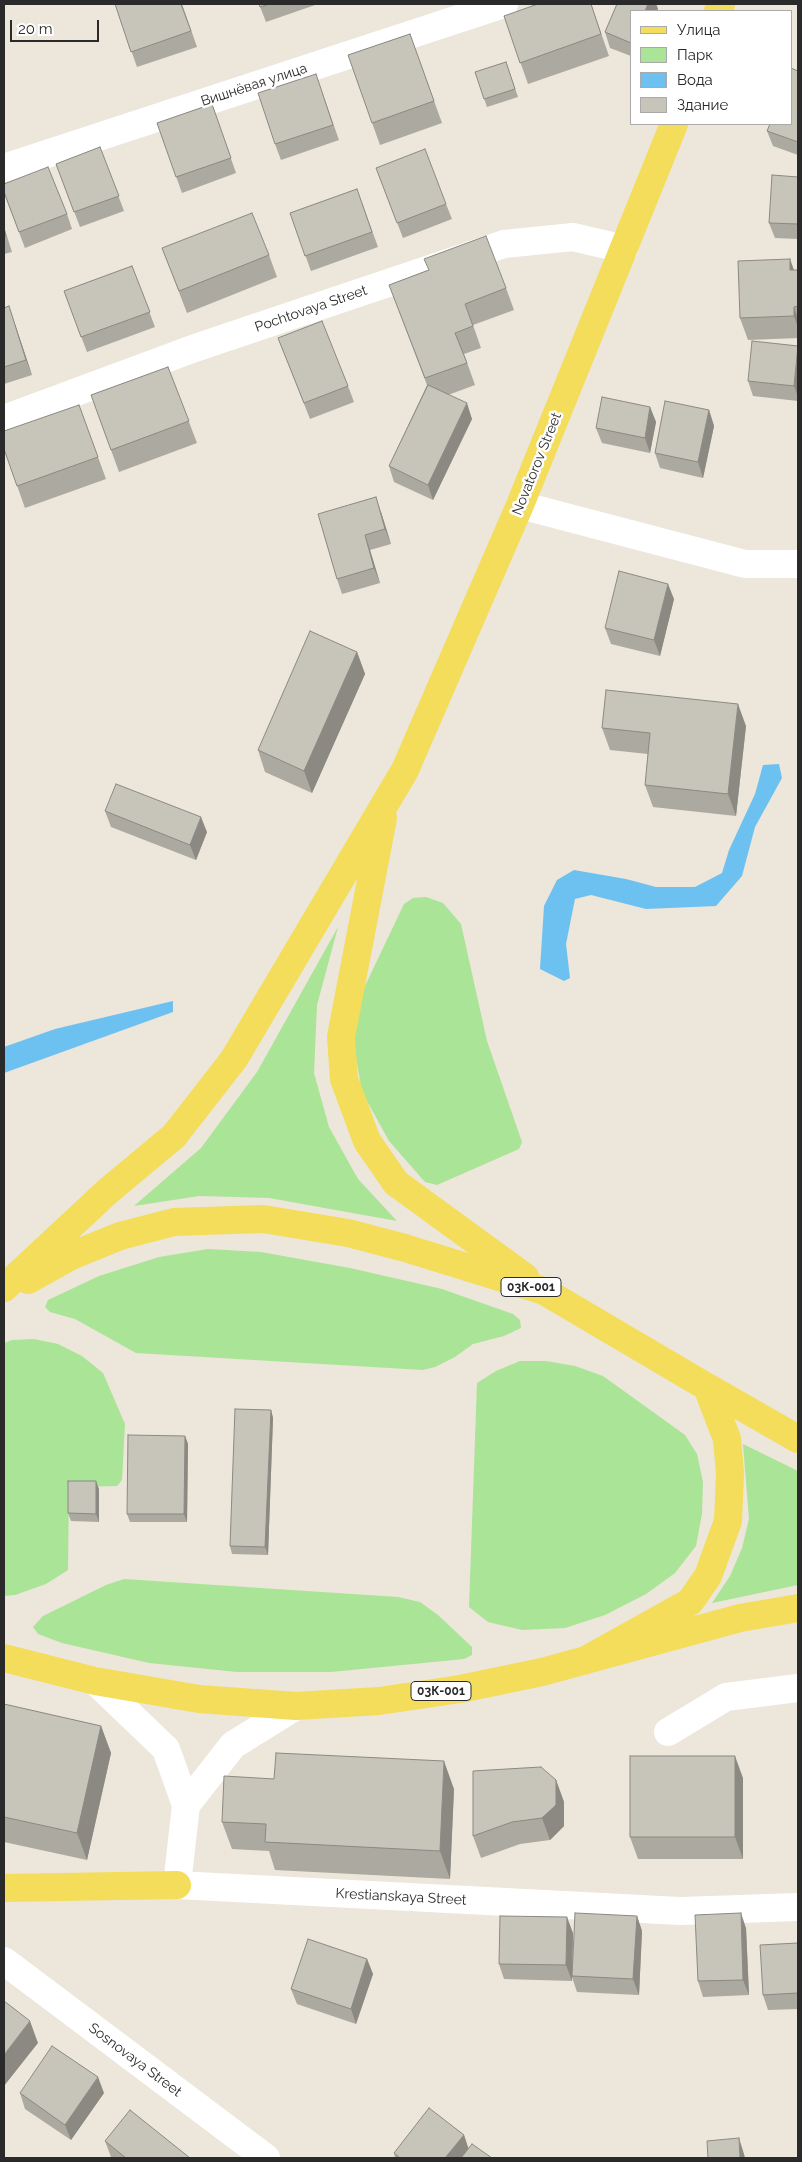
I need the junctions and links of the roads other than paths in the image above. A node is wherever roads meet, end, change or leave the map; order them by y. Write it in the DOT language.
graph roads {
  1 [pos="504,4"];
  2 [pos="674,125"];
  3 [pos="4,168"];
  4 [pos="624,249"];
  5 [pos="4,419"];
  6 [pos="520,505"];
  7 [pos="798,564"];
  8 [pos="387,798"];
  9 [pos="4,1288"];
  10 [pos="544,1291"];
  11 [pos="4,1293"];
  12 [pos="707,1387"];
  13 [pos="798,1439"];
  14 [pos="798,1608"];
  15 [pos="4,1658"];
  16 [pos="584,1661"];
  17 [pos="95,1681"];
  18 [pos="798,1688"];
  19 [pos="296,1706"];
  20 [pos="668,1732"];
  21 [pos="186,1805"];
  22 [pos="177,1886"];
  23 [pos="4,1888"];
  24 [pos="798,1907"];
  25 [pos="4,1961"];
  26 [pos="266,2158"];
  1 -- 3 [label="street, Вишнёвая улица"];
  2 -- 4 [label="main road, Novatorov Street"];
  4 -- 5 [label="street, Pochtovaya Street"];
  4 -- 6 [label="main road, Novatorov Street"];
  6 -- 7 [label="street"];
  6 -- 8 [label="main road, Novatorov Street"];
  8 -- 9 [label="main road, Novatorov Street"];
  8 -- 10 [label="main road"];
  10 -- 11 [label="main road, 03К-001"];
  10 -- 12 [label="main road, 03К-001"];
  12 -- 13 [label="main road, 03К-001"];
  12 -- 16 [label="main road, 03К-001"];
  14 -- 16 [label="main road, 03К-001"];
  15 -- 17 [label="main road, 03К-001"];
  16 -- 19 [label="main road, 03К-001"];
  17 -- 19 [label="main road, 03К-001"];
  17 -- 21 [label="street"];
  18 -- 20 [label="street"];
  19 -- 21 [label="street"];
  21 -- 22 [label="street"];
  22 -- 23 [label="main road, Krestianskaya Street"];
  22 -- 24 [label="street, Krestianskaya Street"];
  25 -- 26 [label="street, Sosnovaya Street"];
}
